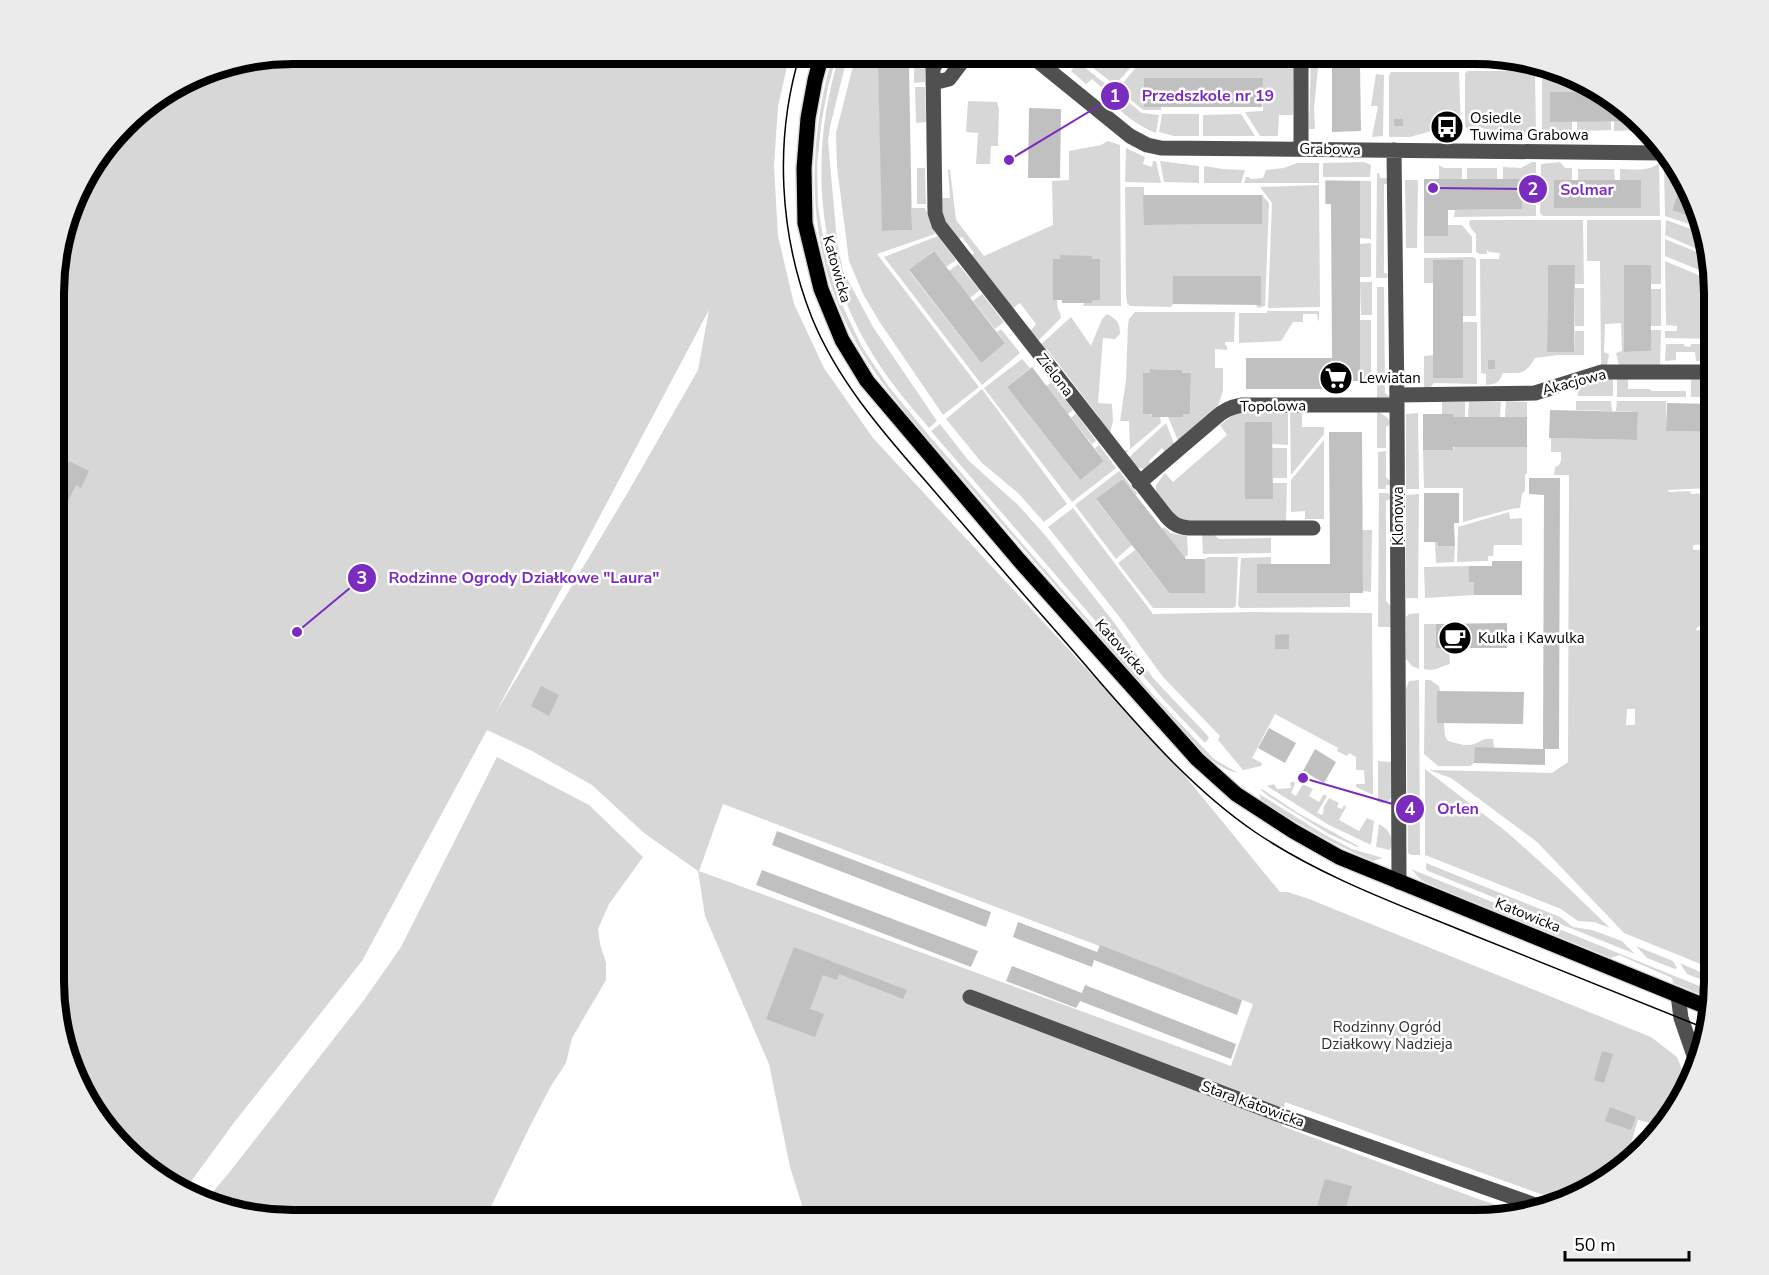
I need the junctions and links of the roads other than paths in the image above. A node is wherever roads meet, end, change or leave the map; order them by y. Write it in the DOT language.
graph roads {
  1 [pos="819,64"];
  2 [pos="936,64"];
  3 [pos="960,64"];
  4 [pos="1041,64"];
  5 [pos="1301,64"];
  6 [pos="933,83"];
  7 [pos="1301,148"];
  8 [pos="1394,150"];
  9 [pos="1656,153"];
  10 [pos="1704,372"];
  11 [pos="1397,400"];
  12 [pos="1139,483"];
  13 [pos="1313,528"];
  14 [pos="1399,882"];
  15 [pos="1678,995"];
  16 [pos="970,997"];
  17 [pos="1703,1005"];
  18 [pos="1693,1052"];
  19 [pos="1532,1204"];
  1 -- 14 [label="main road, Katowicka"];
  2 -- 6 [label="street, Zielona"];
  3 -- 6 [label="street"];
  4 -- 7 [label="street, Grabowa"];
  5 -- 7 [label="street"];
  6 -- 12 [label="street, Zielona"];
  7 -- 8 [label="street, Grabowa"];
  8 -- 9 [label="street, Grabowa"];
  8 -- 11 [label="street, Klonowa"];
  10 -- 11 [label="street, Akacjowa"];
  11 -- 12 [label="street, Topolowa"];
  11 -- 14 [label="street, Klonowa"];
  12 -- 13 [label="street, Zielona"];
  14 -- 15 [label="main road, Katowicka"];
  15 -- 17 [label="main road, Katowicka"];
  15 -- 18 [label="street"];
  16 -- 19 [label="street, Stara Katowicka"];
}
